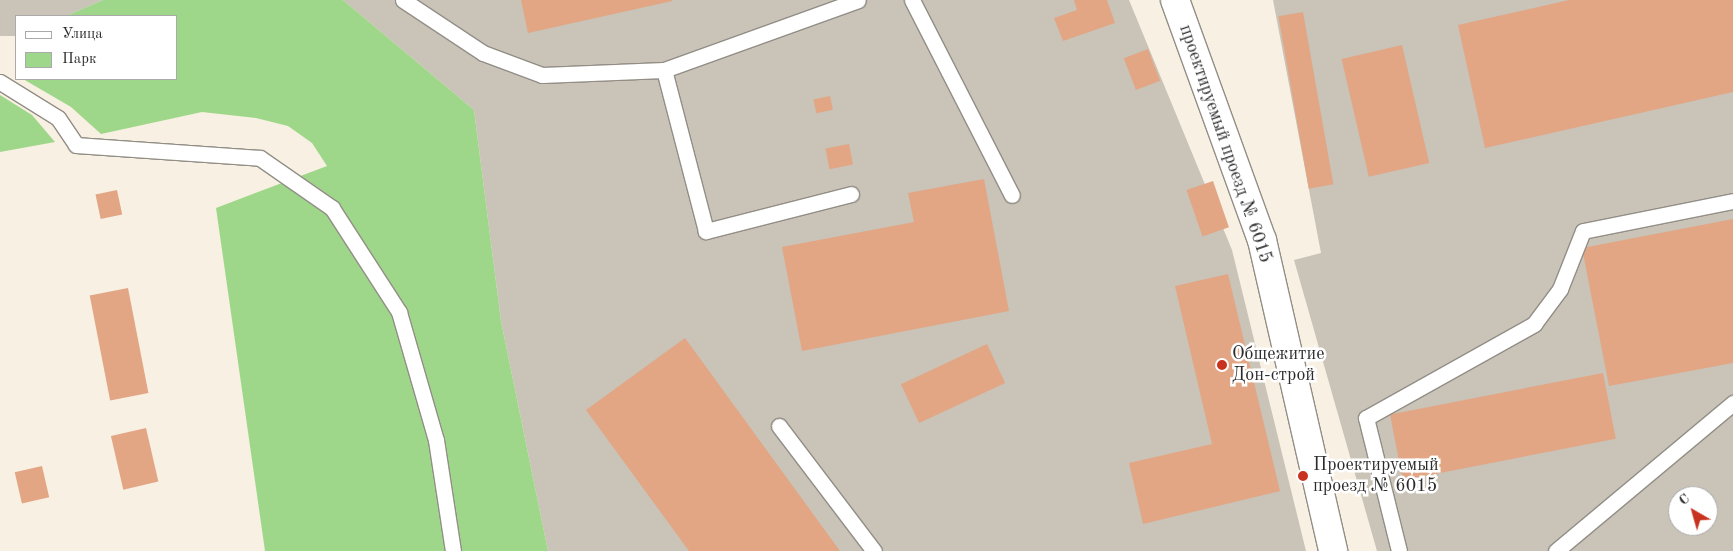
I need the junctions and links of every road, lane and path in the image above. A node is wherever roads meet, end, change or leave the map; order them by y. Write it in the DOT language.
graph roads {
  1 [pos="404,0"];
  2 [pos="858,0"];
  3 [pos="912,0"];
  4 [pos="1175,0"];
  5 [pos="664,70"];
  6 [pos="0,82"];
  7 [pos="852,194"];
  8 [pos="1012,195"];
  9 [pos="1733,201"];
  10 [pos="1733,403"];
  11 [pos="779,426"];
  12 [pos="453,551"];
  13 [pos="874,551"];
  14 [pos="1333,551"];
  15 [pos="1399,551"];
  16 [pos="1556,551"];
  1 -- 5 [label="lane"];
  2 -- 5 [label="lane"];
  3 -- 8 [label="lane"];
  4 -- 14 [label="street, проектируемый проезд № 6015"];
  5 -- 7 [label="lane"];
  6 -- 12 [label="lane"];
  9 -- 15 [label="lane"];
  10 -- 16 [label="lane"];
  11 -- 13 [label="lane"];
}
